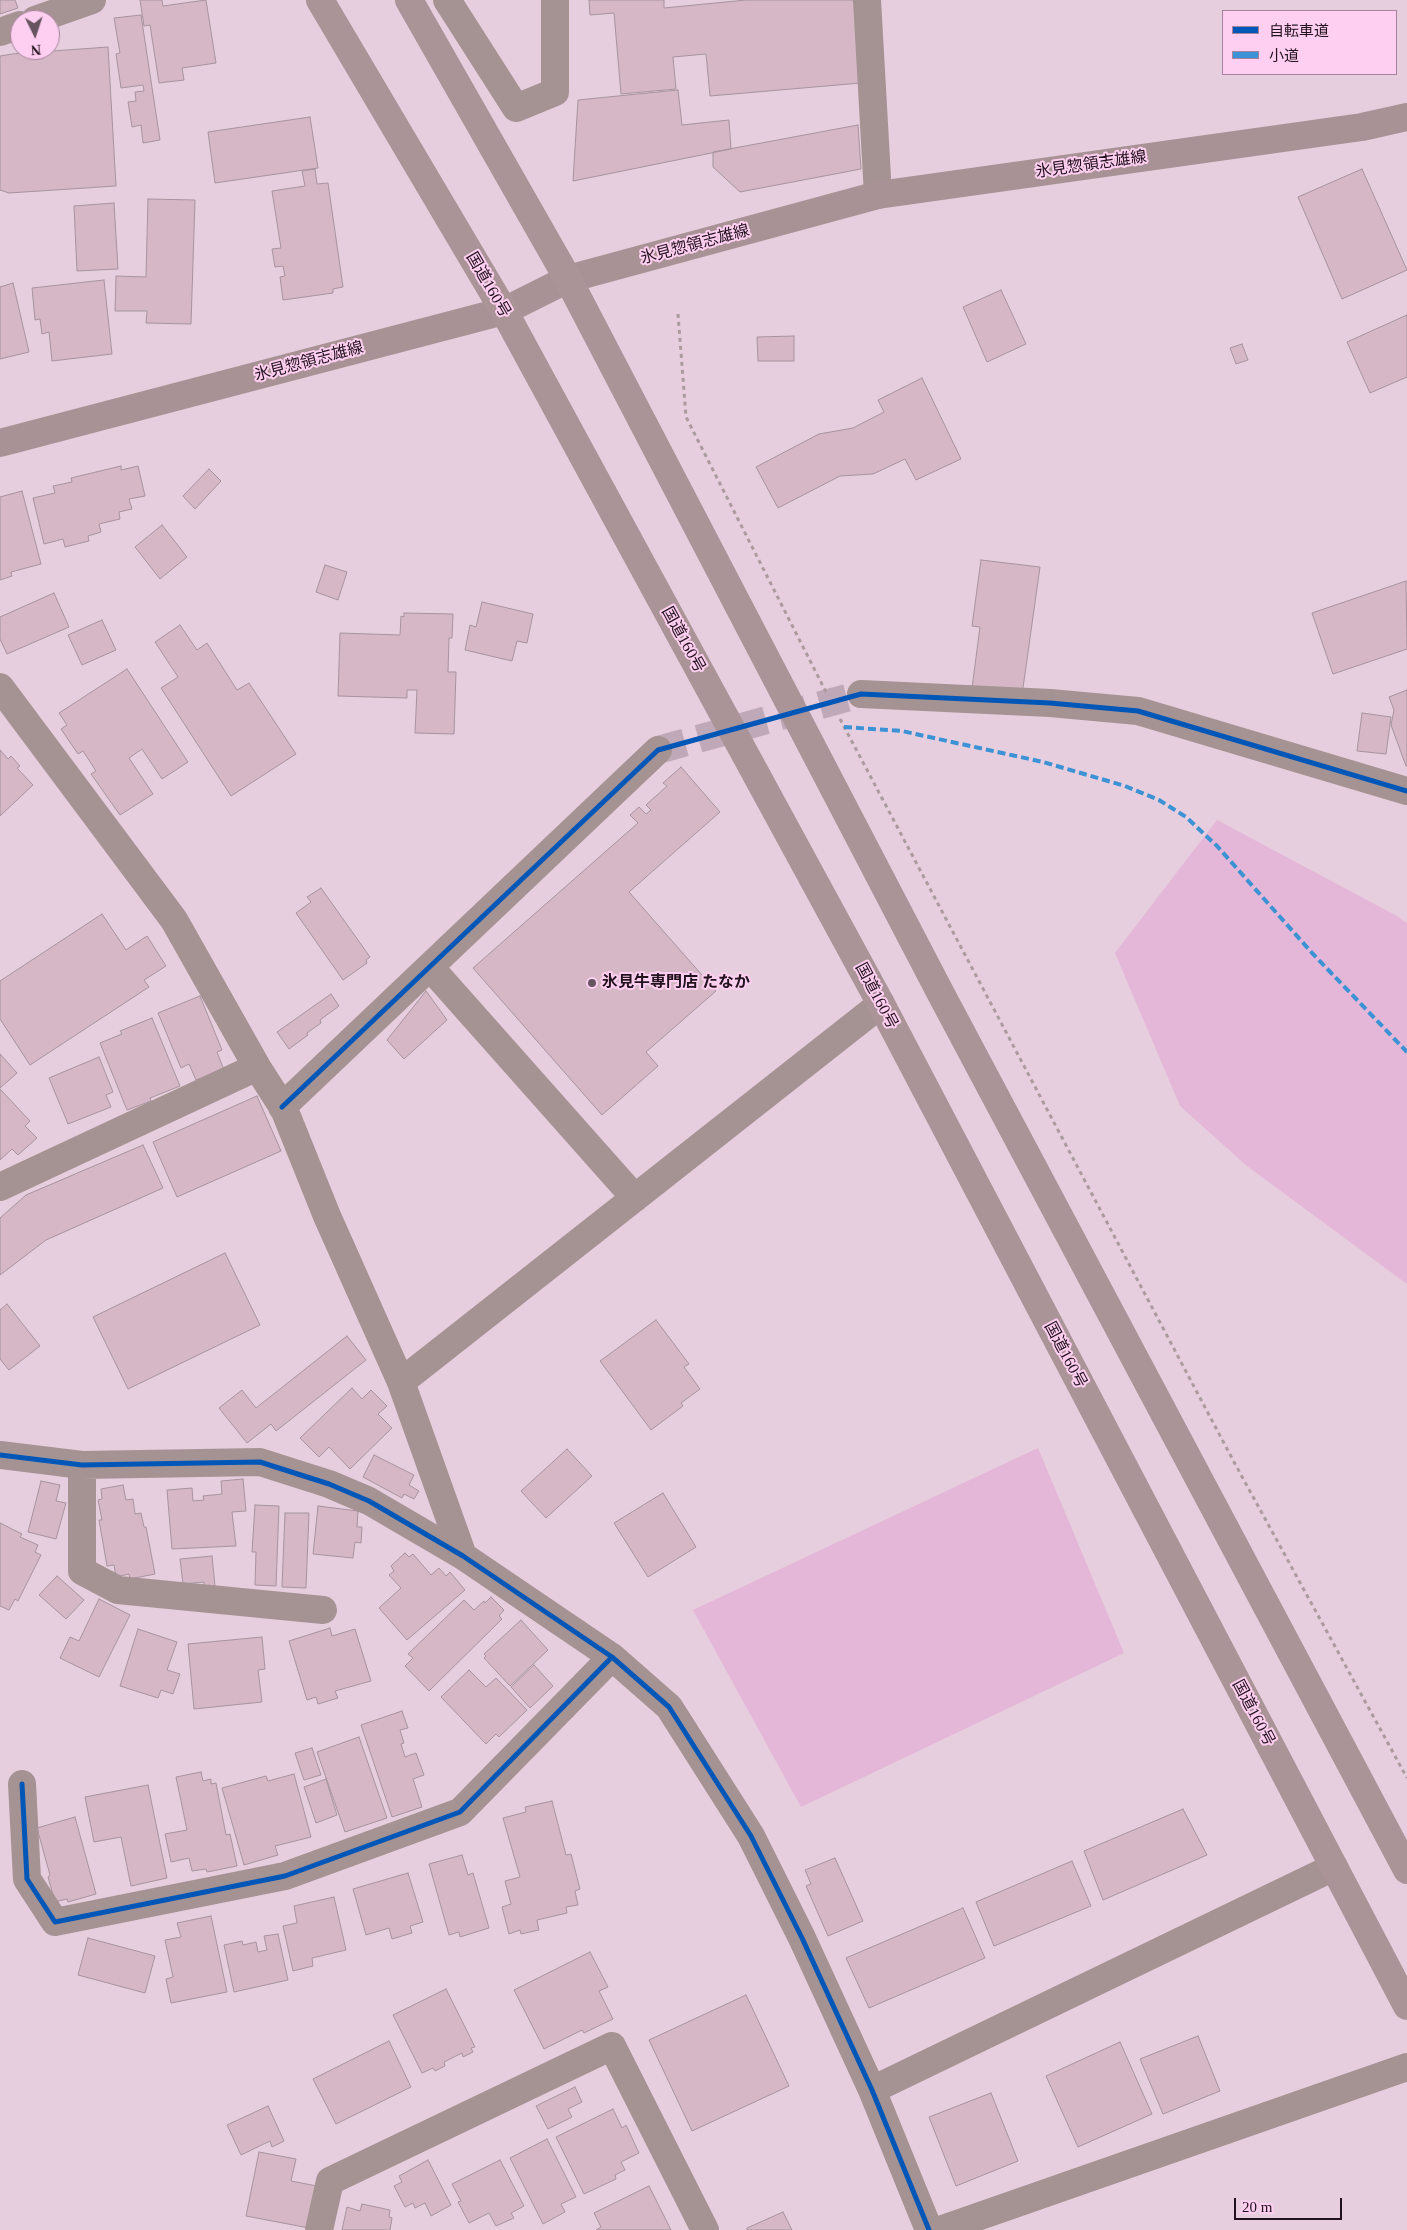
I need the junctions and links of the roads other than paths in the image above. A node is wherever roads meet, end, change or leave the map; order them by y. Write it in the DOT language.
graph roads {
  1 [pos="92,0"];
  2 [pos="320,0"];
  3 [pos="409,0"];
  4 [pos="447,0"];
  5 [pos="555,0"];
  6 [pos="867,0"];
  7 [pos="60,11"];
  8 [pos="1407,118"];
  9 [pos="878,196"];
  10 [pos="568,279"];
  11 [pos="504,312"];
  12 [pos="0,443"];
  13 [pos="0,688"];
  14 [pos="861,694"];
  15 [pos="658,750"];
  16 [pos="1407,791"];
  17 [pos="430,967"];
  18 [pos="881,1004"];
  19 [pos="257,1067"];
  20 [pos="282,1107"];
  21 [pos="1,1185"];
  22 [pos="635,1198"];
  23 [pos="401,1382"];
  24 [pos="0,1455"];
  25 [pos="82,1464"];
  26 [pos="463,1556"];
  27 [pos="323,1610"];
  28 [pos="612,1658"];
  29 [pos="22,1784"];
  30 [pos="1334,1867"];
  31 [pos="1407,1870"];
  32 [pos="1407,2006"];
  33 [pos="1407,2067"];
  34 [pos="872,2090"];
  35 [pos="319,2230"];
  36 [pos="705,2230"];
  37 [pos="929,2230"];
  38 [pos="940,2230"];
  1 -- 7 [label="street"];
  2 -- 11 [label="highway, 国道160号"];
  3 -- 10 [label="highway"];
  4 -- 5 [label="street"];
  6 -- 9 [label="street"];
  8 -- 9 [label="main road, 氷見惣領志雄線"];
  9 -- 10 [label="main road, 氷見惣領志雄線"];
  10 -- 11 [label="main road, 氷見惣領志雄線"];
  10 -- 31 [label="highway"];
  11 -- 12 [label="main road, 氷見惣領志雄線"];
  11 -- 18 [label="highway, 国道160号"];
  13 -- 19 [label="street"];
  14 -- 16 [label="street"];
  15 -- 17 [label="street"];
  17 -- 20 [label="street"];
  17 -- 22 [label="street"];
  18 -- 22 [label="street"];
  18 -- 30 [label="highway, 国道160号"];
  19 -- 20 [label="street"];
  19 -- 21 [label="street"];
  20 -- 23 [label="street"];
  22 -- 23 [label="street"];
  23 -- 26 [label="street"];
  24 -- 25 [label="street"];
  25 -- 26 [label="street"];
  25 -- 27 [label="street"];
  26 -- 28 [label="street"];
  28 -- 29 [label="street"];
  28 -- 34 [label="street"];
  30 -- 32 [label="highway, 国道160号"];
  30 -- 34 [label="street"];
  33 -- 38 [label="street"];
  34 -- 37 [label="street"];
  35 -- 36 [label="street"];
}
